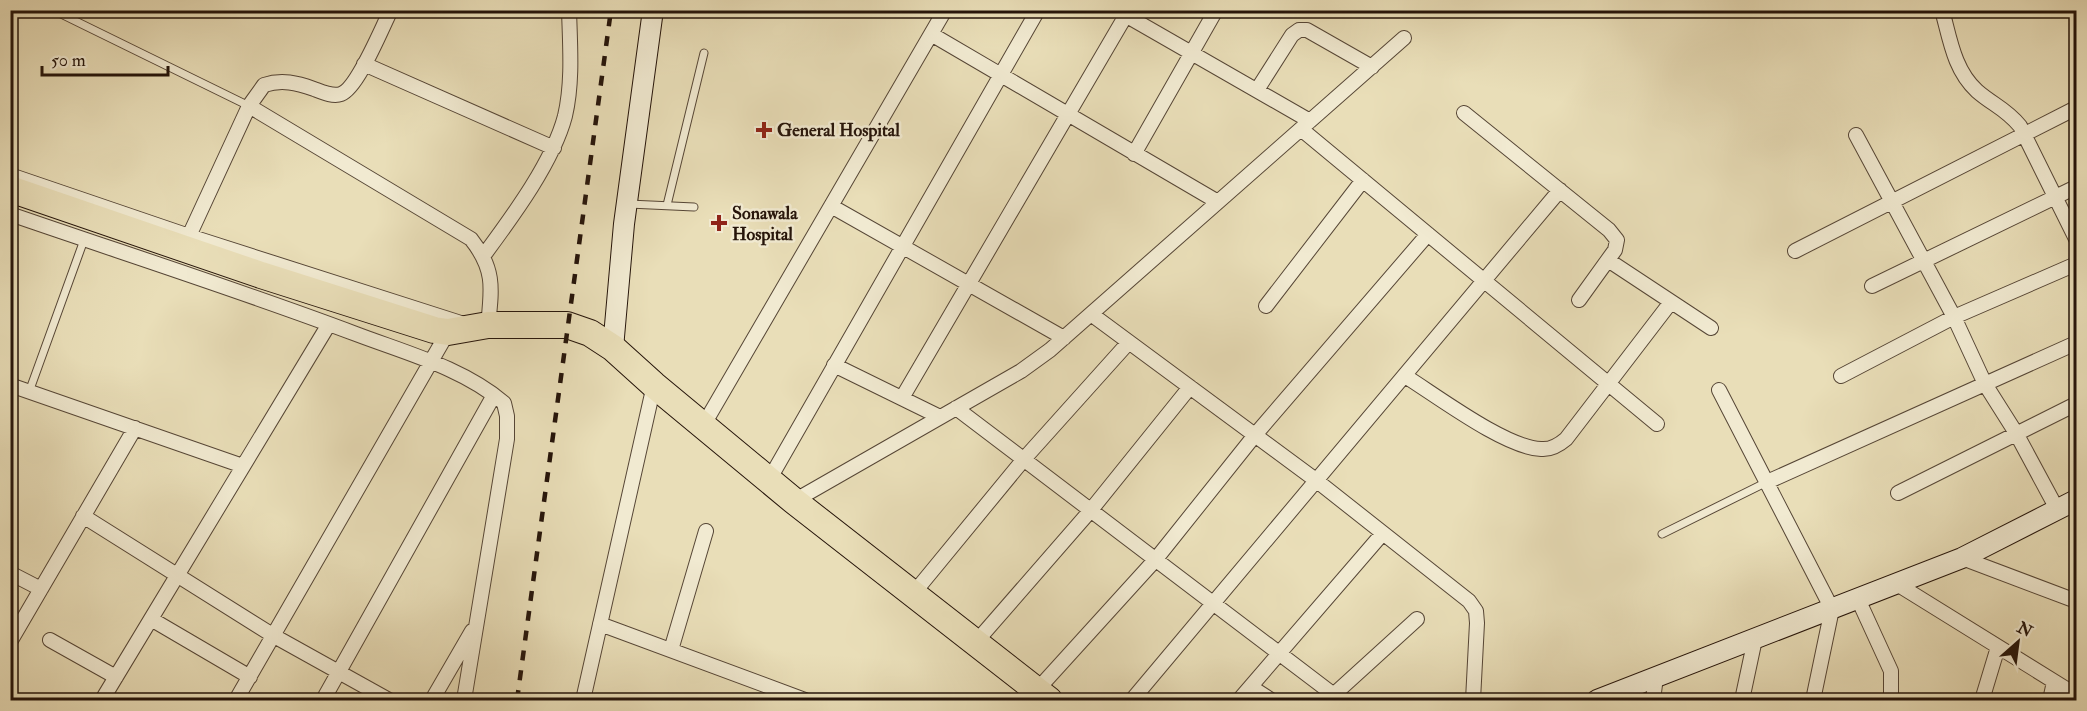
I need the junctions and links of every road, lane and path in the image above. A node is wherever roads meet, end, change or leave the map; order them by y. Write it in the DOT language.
graph roads {
  1 [pos="52,10"];
  2 [pos="391,10"];
  3 [pos="556,10"];
  4 [pos="652,10"];
  5 [pos="945,10"];
  6 [pos="1038,10"];
  7 [pos="1216,10"];
  8 [pos="1124,12"];
  9 [pos="569,14"];
  10 [pos="1943,16"];
  11 [pos="932,34"];
  12 [pos="1404,38"];
  13 [pos="1192,52"];
  14 [pos="704,53"];
  15 [pos="364,64"];
  16 [pos="1372,67"];
  17 [pos="1001,75"];
  18 [pos="1257,90"];
  19 [pos="249,106"];
  20 [pos="2076,108"];
  21 [pos="1464,113"];
  22 [pos="1068,115"];
  23 [pos="1305,125"];
  24 [pos="1856,135"];
  25 [pos="2024,135"];
  26 [pos="554,148"];
  27 [pos="1134,154"];
  28 [pos="10,174"];
  29 [pos="1363,180"];
  30 [pos="2076,186"];
  31 [pos="10,189"];
  32 [pos="1560,190"];
  33 [pos="2055,197"];
  34 [pos="1218,202"];
  35 [pos="1893,203"];
  36 [pos="627,204"];
  37 [pos="667,206"];
  38 [pos="831,206"];
  39 [pos="694,207"];
  40 [pos="10,214"];
  41 [pos="1428,234"];
  42 [pos="189,236"];
  43 [pos="2076,239"];
  44 [pos="84,240"];
  45 [pos="903,246"];
  46 [pos="1795,251"];
  47 [pos="484,255"];
  48 [pos="1608,260"];
  49 [pos="1923,261"];
  50 [pos="2076,264"];
  51 [pos="1485,281"];
  52 [pos="969,283"];
  53 [pos="1872,286"];
  54 [pos="1578,300"];
  55 [pos="1671,302"];
  56 [pos="1266,306"];
  57 [pos="1091,314"];
  58 [pos="1954,317"];
  59 [pos="329,324"];
  60 [pos="469,328"];
  61 [pos="1711,328"];
  62 [pos="1064,338"];
  63 [pos="1129,342"];
  64 [pos="2076,342"];
  65 [pos="613,348"];
  66 [pos="432,362"];
  67 [pos="834,365"];
  68 [pos="1405,376"];
  69 [pos="1841,376"];
  70 [pos="1609,384"];
  71 [pos="1985,384"];
  72 [pos="10,385"];
  73 [pos="654,386"];
  74 [pos="1190,387"];
  75 [pos="1719,390"];
  76 [pos="29,392"];
  77 [pos="494,395"];
  78 [pos="902,398"];
  79 [pos="2076,404"];
  80 [pos="956,408"];
  81 [pos="940,417"];
  82 [pos="1657,424"];
  83 [pos="703,426"];
  84 [pos="135,428"];
  85 [pos="2016,434"];
  86 [pos="1255,435"];
  87 [pos="1024,459"];
  88 [pos="243,466"];
  89 [pos="769,480"];
  90 [pos="1317,481"];
  91 [pos="1767,482"];
  92 [pos="1898,493"];
  93 [pos="2076,500"];
  94 [pos="794,501"];
  95 [pos="2057,509"];
  96 [pos="1091,510"];
  97 [pos="83,516"];
  98 [pos="706,531"];
  99 [pos="1383,533"];
  100 [pos="1662,534"];
  101 [pos="1962,558"];
  102 [pos="1156,559"];
  103 [pos="10,573"];
  104 [pos="178,574"];
  105 [pos="1897,584"];
  106 [pos="41,589"];
  107 [pos="913,594"];
  108 [pos="1858,598"];
  109 [pos="2076,601"];
  110 [pos="1214,603"];
  111 [pos="1832,609"];
  112 [pos="151,619"];
  113 [pos="1417,619"];
  114 [pos="477,624"];
  115 [pos="600,624"];
  116 [pos="274,636"];
  117 [pos="1755,639"];
  118 [pos="50,640"];
  119 [pos="10,642"];
  120 [pos="976,642"];
  121 [pos="1998,647"];
  122 [pos="670,650"];
  123 [pos="1279,654"];
  124 [pos="341,673"];
  125 [pos="116,677"];
  126 [pos="250,677"];
  127 [pos="1656,677"];
  128 [pos="2054,682"];
  129 [pos="1251,687"];
  130 [pos="1043,695"];
  131 [pos="2076,696"];
  132 [pos="1330,698"];
  133 [pos="102,700"];
  134 [pos="236,700"];
  135 [pos="323,700"];
  136 [pos="389,700"];
  137 [pos="432,700"];
  138 [pos="464,700"];
  139 [pos="583,700"];
  140 [pos="805,700"];
  141 [pos="1132,700"];
  142 [pos="1239,700"];
  143 [pos="1271,700"];
  144 [pos="1473,700"];
  145 [pos="1596,700"];
  146 [pos="1653,700"];
  147 [pos="1742,700"];
  148 [pos="1813,700"];
  149 [pos="1891,700"];
  150 [pos="1982,700"];
  151 [pos="2050,700"];
  1 -- 19 [label="lane"];
  2 -- 15 [label="street"];
  3 -- 9 [label="street"];
  4 -- 36 [label="street"];
  5 -- 11 [label="street"];
  6 -- 17 [label="street"];
  7 -- 13 [label="street"];
  8 -- 13 [label="street"];
  8 -- 22 [label="street"];
  9 -- 26 [label="street"];
  10 -- 25 [label="street"];
  11 -- 17 [label="street"];
  11 -- 38 [label="street"];
  12 -- 16 [label="street"];
  13 -- 18 [label="street"];
  13 -- 27 [label="street"];
  14 -- 37 [label="lane"];
  15 -- 19 [label="street"];
  15 -- 26 [label="street"];
  16 -- 18 [label="street"];
  16 -- 23 [label="street"];
  17 -- 22 [label="street"];
  17 -- 45 [label="street"];
  18 -- 23 [label="street"];
  19 -- 42 [label="street"];
  19 -- 47 [label="street"];
  20 -- 25 [label="street"];
  21 -- 32 [label="street"];
  22 -- 27 [label="street"];
  22 -- 52 [label="street"];
  23 -- 29 [label="street"];
  23 -- 34 [label="street"];
  24 -- 35 [label="street"];
  25 -- 33 [label="street"];
  25 -- 35 [label="street"];
  26 -- 47 [label="street"];
  27 -- 34 [label="street"];
  28 -- 42 [label="street"];
  29 -- 41 [label="street"];
  29 -- 56 [label="street"];
  30 -- 33 [label="street"];
  31 -- 60 [label="highway"];
  32 -- 48 [label="street"];
  32 -- 51 [label="street"];
  33 -- 43 [label="street"];
  33 -- 49 [label="street"];
  34 -- 57 [label="street"];
  35 -- 46 [label="street"];
  35 -- 49 [label="street"];
  36 -- 37 [label="lane"];
  36 -- 65 [label="street"];
  37 -- 39 [label="lane"];
  38 -- 45 [label="street"];
  38 -- 83 [label="street"];
  40 -- 44 [label="street"];
  41 -- 51 [label="street"];
  41 -- 86 [label="street"];
  42 -- 60 [label="street"];
  44 -- 59 [label="street"];
  44 -- 76 [label="lane"];
  45 -- 52 [label="street"];
  45 -- 67 [label="street"];
  47 -- 60 [label="street"];
  48 -- 54 [label="street"];
  48 -- 55 [label="street"];
  49 -- 53 [label="street"];
  49 -- 58 [label="street"];
  50 -- 58 [label="street"];
  51 -- 68 [label="street"];
  51 -- 70 [label="street"];
  52 -- 62 [label="street"];
  52 -- 78 [label="street"];
  55 -- 61 [label="street"];
  55 -- 70 [label="street"];
  57 -- 62 [label="street"];
  57 -- 63 [label="street"];
  58 -- 69 [label="street"];
  58 -- 71 [label="street"];
  59 -- 66 [label="street"];
  59 -- 88 [label="street"];
  60 -- 65 [label="highway"];
  60 -- 66 [label="street"];
  62 -- 80 [label="street"];
  63 -- 74 [label="street"];
  63 -- 87 [label="street"];
  64 -- 71 [label="street"];
  65 -- 73 [label="highway"];
  66 -- 77 [label="street"];
  66 -- 116 [label="street"];
  67 -- 78 [label="street"];
  67 -- 89 [label="street"];
  68 -- 70 [label="street"];
  68 -- 90 [label="street"];
  70 -- 82 [label="street"];
  71 -- 85 [label="street"];
  71 -- 91 [label="street"];
  72 -- 76 [label="street"];
  73 -- 83 [label="highway"];
  73 -- 115 [label="street"];
  74 -- 86 [label="street"];
  74 -- 96 [label="street"];
  75 -- 91 [label="street"];
  76 -- 84 [label="street"];
  77 -- 114 [label="street"];
  77 -- 124 [label="street"];
  78 -- 81 [label="street"];
  79 -- 85 [label="street"];
  80 -- 81 [label="street"];
  80 -- 87 [label="street"];
  81 -- 94 [label="street"];
  83 -- 89 [label="highway"];
  84 -- 88 [label="street"];
  84 -- 97 [label="street"];
  85 -- 92 [label="street"];
  85 -- 95 [label="street"];
  86 -- 90 [label="street"];
  86 -- 102 [label="street"];
  87 -- 96 [label="street"];
  87 -- 107 [label="street"];
  88 -- 104 [label="street"];
  89 -- 94 [label="highway"];
  90 -- 99 [label="street"];
  90 -- 110 [label="street"];
  91 -- 100 [label="lane"];
  91 -- 111 [label="street"];
  93 -- 95 [label="street"];
  94 -- 107 [label="highway"];
  95 -- 101 [label="street"];
  96 -- 102 [label="street"];
  96 -- 120 [label="street"];
  97 -- 104 [label="street"];
  97 -- 106 [label="street"];
  98 -- 122 [label="street"];
  99 -- 123 [label="street"];
  99 -- 144 [label="street"];
  101 -- 105 [label="street"];
  101 -- 109 [label="street"];
  102 -- 110 [label="street"];
  102 -- 130 [label="street"];
  103 -- 106 [label="street"];
  104 -- 112 [label="street"];
  104 -- 116 [label="street"];
  105 -- 108 [label="street"];
  105 -- 121 [label="street"];
  106 -- 119 [label="street"];
  107 -- 120 [label="highway"];
  108 -- 111 [label="street"];
  108 -- 149 [label="street"];
  110 -- 123 [label="street"];
  110 -- 141 [label="street"];
  111 -- 117 [label="street"];
  111 -- 148 [label="street"];
  112 -- 125 [label="street"];
  112 -- 126 [label="street"];
  113 -- 132 [label="street"];
  114 -- 137 [label="street"];
  114 -- 138 [label="street"];
  115 -- 122 [label="street"];
  115 -- 139 [label="street"];
  116 -- 124 [label="street"];
  116 -- 126 [label="street"];
  117 -- 127 [label="street"];
  117 -- 147 [label="street"];
  118 -- 125 [label="street"];
  120 -- 130 [label="highway"];
  121 -- 128 [label="street"];
  121 -- 150 [label="street"];
  122 -- 140 [label="street"];
  123 -- 129 [label="street"];
  123 -- 132 [label="street"];
  124 -- 135 [label="street"];
  124 -- 136 [label="street"];
  125 -- 133 [label="street"];
  126 -- 134 [label="street"];
  127 -- 145 [label="street"];
  127 -- 146 [label="street"];
  128 -- 131 [label="street"];
  128 -- 151 [label="street"];
  129 -- 142 [label="street"];
  129 -- 143 [label="street"];
}
